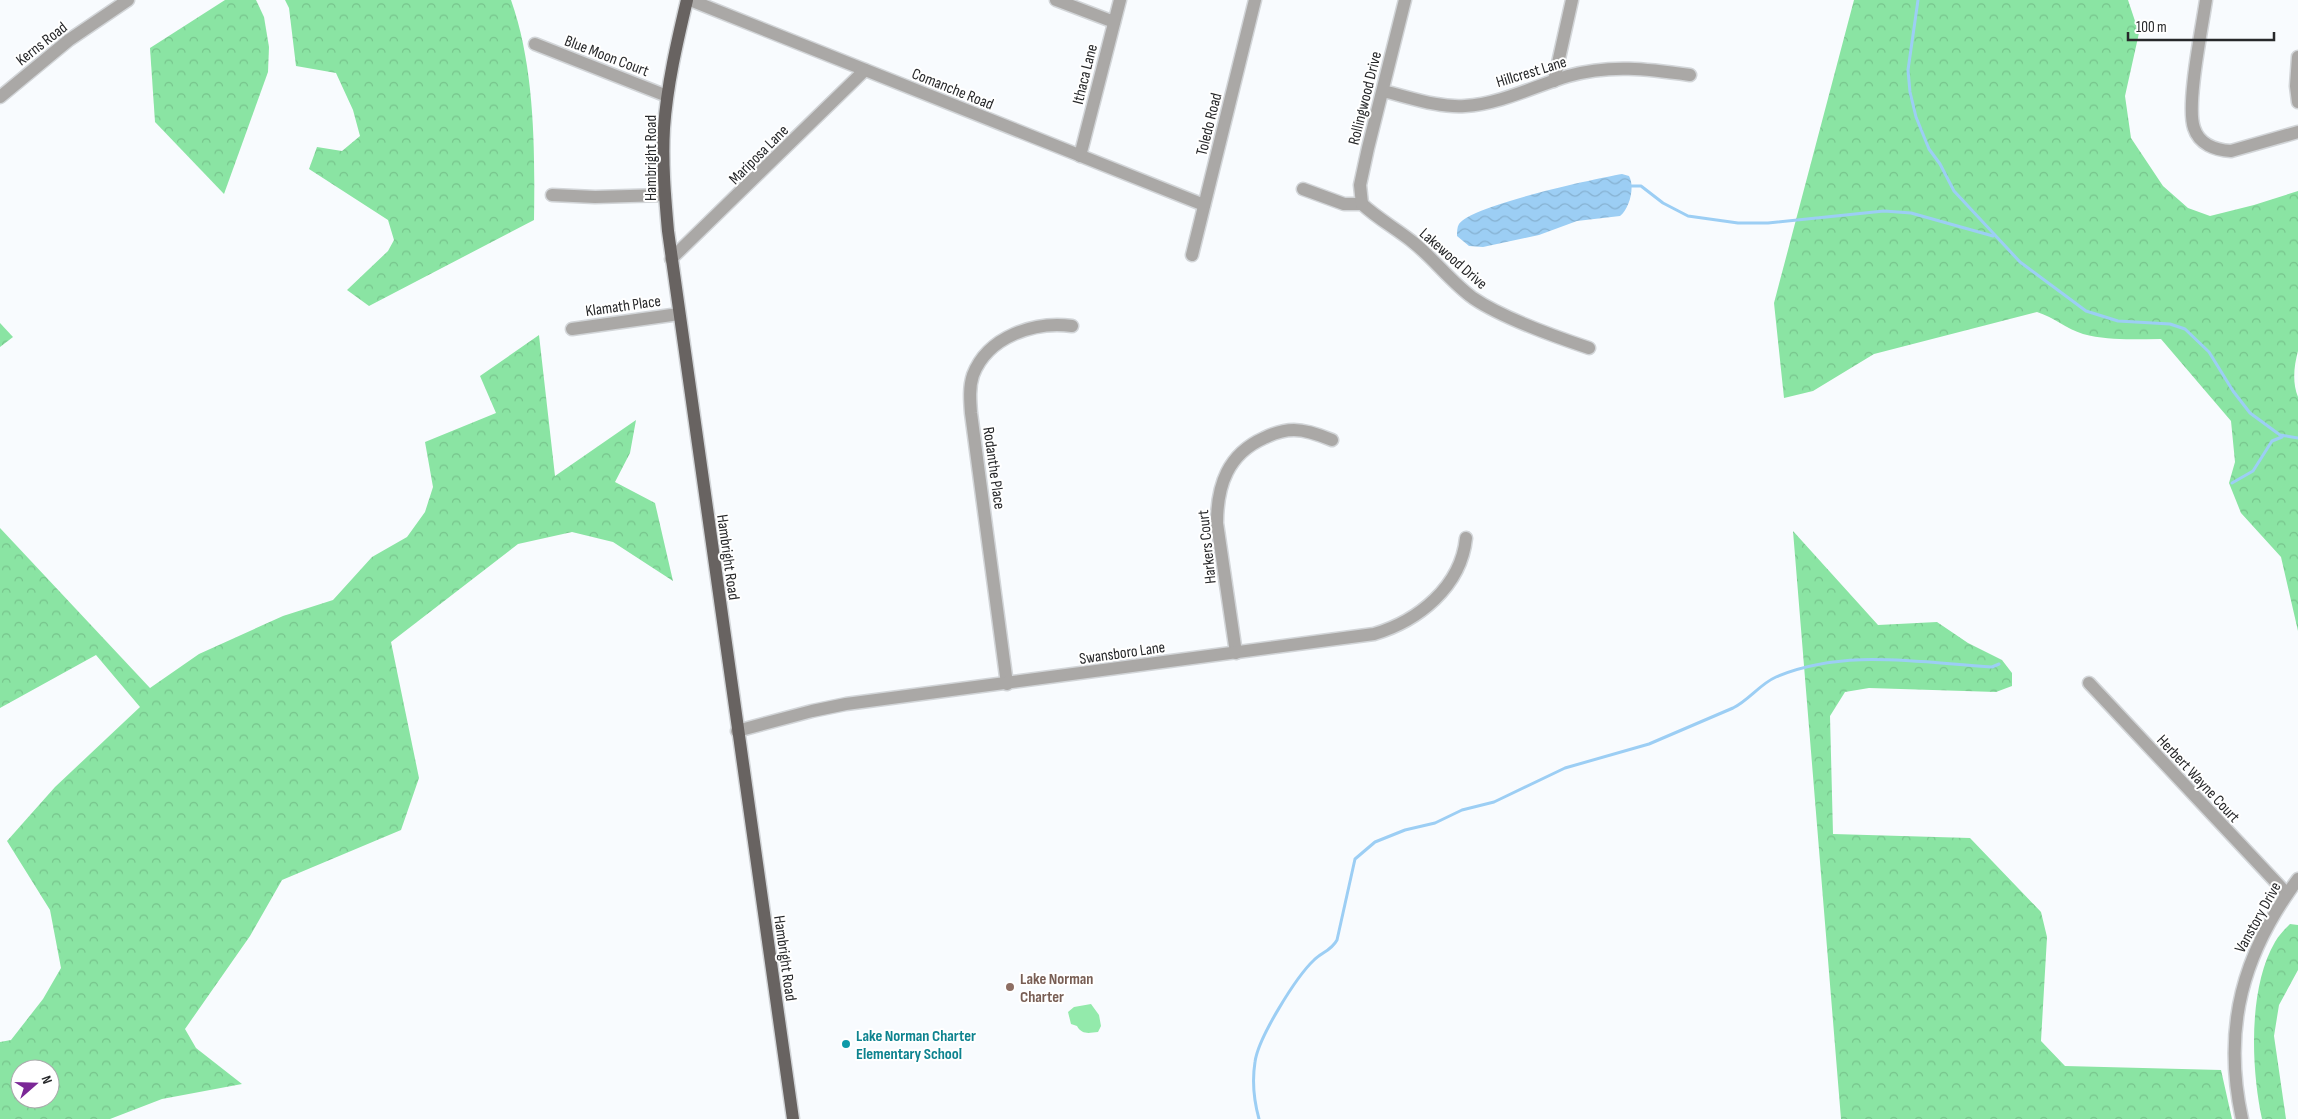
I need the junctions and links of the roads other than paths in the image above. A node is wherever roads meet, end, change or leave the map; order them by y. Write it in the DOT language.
graph roads {
  1 [pos="128,0"];
  2 [pos="688,0"];
  3 [pos="1056,0"];
  4 [pos="1120,0"];
  5 [pos="1255,0"];
  6 [pos="1405,0"];
  7 [pos="1572,0"];
  8 [pos="2206,0"];
  9 [pos="1114,22"];
  10 [pos="535,44"];
  11 [pos="2298,57"];
  12 [pos="865,70"];
  13 [pos="1690,75"];
  14 [pos="1554,81"];
  15 [pos="1383,91"];
  16 [pos="667,96"];
  17 [pos="0,97"];
  18 [pos="2298,102"];
  19 [pos="2298,132"];
  20 [pos="1080,156"];
  21 [pos="1302,190"];
  22 [pos="552,195"];
  23 [pos="665,195"];
  24 [pos="1362,204"];
  25 [pos="1204,205"];
  26 [pos="1192,255"];
  27 [pos="672,259"];
  28 [pos="679,314"];
  29 [pos="1072,326"];
  30 [pos="572,329"];
  31 [pos="1589,348"];
  32 [pos="1332,440"];
  33 [pos="1466,538"];
  34 [pos="1236,653"];
  35 [pos="2088,683"];
  36 [pos="1007,684"];
  37 [pos="737,732"];
  38 [pos="2298,879"];
  39 [pos="2287,894"];
  40 [pos="792,1119"];
  41 [pos="2242,1119"];
  1 -- 17 [label="street, Kerns Road"];
  2 -- 12 [label="street, Comanche Road"];
  2 -- 16 [label="main road, Hambright Road"];
  3 -- 9 [label="street"];
  4 -- 9 [label="street, Ithaca Lane"];
  5 -- 25 [label="street, Toledo Road"];
  6 -- 15 [label="street, Rollingwood Drive"];
  7 -- 14 [label="street"];
  8 -- 19 [label="street"];
  9 -- 20 [label="street, Ithaca Lane"];
  10 -- 16 [label="street, Blue Moon Court"];
  11 -- 18 [label="street"];
  12 -- 20 [label="street, Comanche Road"];
  12 -- 27 [label="street, Mariposa Lane"];
  13 -- 14 [label="street, Hillcrest Lane"];
  14 -- 15 [label="street, Hillcrest Lane"];
  15 -- 24 [label="street, Rollingwood Drive"];
  16 -- 23 [label="main road, Hambright Road"];
  20 -- 25 [label="street, Comanche Road"];
  21 -- 24 [label="street"];
  22 -- 23 [label="street"];
  23 -- 27 [label="main road, Hambright Road"];
  24 -- 31 [label="street, Lakewood Drive"];
  25 -- 26 [label="street, Toledo Road"];
  27 -- 28 [label="main road, Hambright Road"];
  28 -- 30 [label="street, Klamath Place"];
  28 -- 37 [label="main road, Hambright Road"];
  29 -- 36 [label="street, Rodanthe Place"];
  32 -- 34 [label="street, Harkers Court"];
  33 -- 34 [label="street, Swansboro Lane"];
  34 -- 36 [label="street, Swansboro Lane"];
  35 -- 39 [label="street, Herbert Wayne Court"];
  36 -- 37 [label="street, Swansboro Lane"];
  37 -- 40 [label="main road, Hambright Road"];
  38 -- 39 [label="street, Vanstory Drive"];
  39 -- 41 [label="street, Vanstory Drive"];
}
